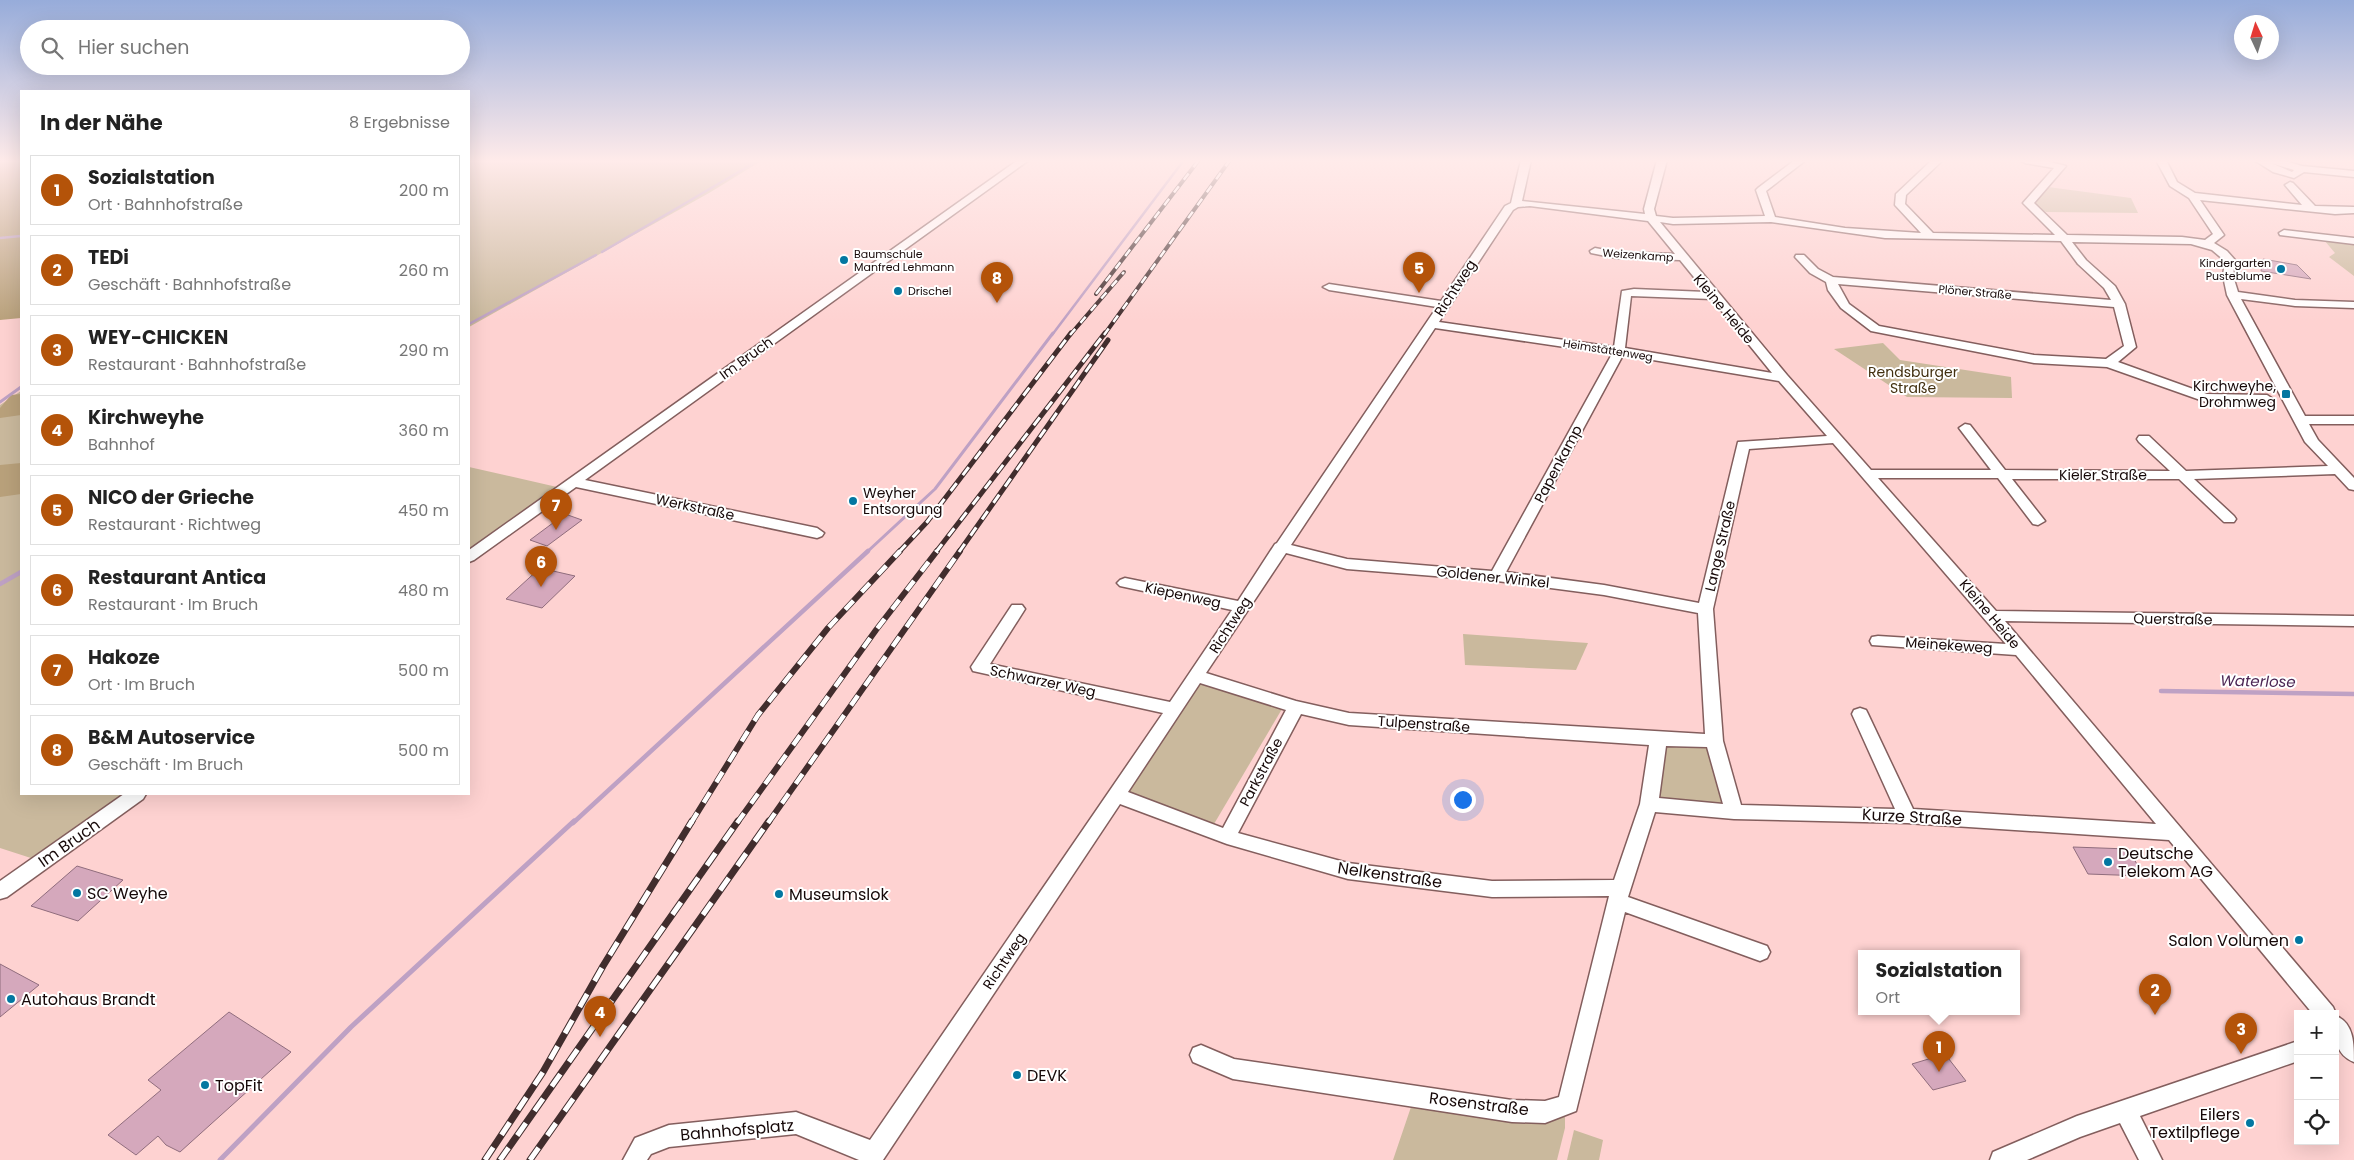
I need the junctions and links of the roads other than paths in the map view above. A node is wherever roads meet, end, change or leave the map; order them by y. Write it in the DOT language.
graph roads {
  1 [pos="948,214"];
  2 [pos="1505,214"];
  3 [pos="1618,214"];
  4 [pos="1650,214"];
  5 [pos="1769,214"];
  6 [pos="1909,214"];
  7 [pos="2039,214"];
  8 [pos="2205,214"];
  9 [pos="1651,218"];
  10 [pos="1771,219"];
  11 [pos="2284,233"];
  12 [pos="1929,235"];
  13 [pos="2065,239"];
  14 [pos="2354,241"];
  15 [pos="2208,243"];
  16 [pos="1595,251"];
  17 [pos="1682,257"];
  18 [pos="1800,257"];
  19 [pos="1831,280"];
  20 [pos="1329,287"];
  21 [pos="1713,296"];
  22 [pos="2233,296"];
  23 [pos="1444,304"];
  24 [pos="2119,304"];
  25 [pos="2354,305"];
  26 [pos="1432,324"];
  27 [pos="1619,351"];
  28 [pos="2109,363"];
  29 [pos="1783,378"];
  30 [pos="2267,399"];
  31 [pos="2302,420"];
  32 [pos="2354,420"];
  33 [pos="1965,428"];
  34 [pos="1836,439"];
  35 [pos="2144,439"];
  36 [pos="2338,470"];
  37 [pos="1868,474"];
  38 [pos="2002,475"];
  39 [pos="2181,475"];
  40 [pos="574,482"];
  41 [pos="2354,486"];
  42 [pos="2229,519"];
  43 [pos="2038,521"];
  44 [pos="817,533"];
  45 [pos="1280,548"];
  46 [pos="470,556"];
  47 [pos="1497,576"];
  48 [pos="1125,583"];
  49 [pos="1241,607"];
  50 [pos="1018,609"];
  51 [pos="1706,609"];
  52 [pos="1992,616"];
  53 [pos="2354,621"];
  54 [pos="1878,641"];
  55 [pos="2020,650"];
  56 [pos="1196,676"];
  57 [pos="1296,708"];
  58 [pos="1174,709"];
  59 [pos="1860,714"];
  60 [pos="1658,739"];
  61 [pos="1714,741"];
  62 [pos="136,795"];
  63 [pos="1116,795"];
  64 [pos="1649,804"];
  65 [pos="1734,812"];
  66 [pos="1907,816"];
  67 [pos="2175,833"];
  68 [pos="1227,837"];
  69 [pos="0,891"];
  70 [pos="1619,893"];
  71 [pos="1760,952"];
  72 [pos="2323,1010"];
  73 [pos="2294,1052"];
  74 [pos="1201,1054"];
  75 [pos="2125,1110"];
  76 [pos="872,1157"];
  77 [pos="634,1160"];
  78 [pos="2001,1160"];
  79 [pos="2151,1160"];
  1 -- 40 [label="street, Im Bruch"];
  2 -- 23 [label="street, Richtweg"];
  3 -- 9 [label="street"];
  4 -- 9 [label="street"];
  5 -- 10 [label="street"];
  6 -- 12 [label="street"];
  7 -- 13 [label="street"];
  8 -- 15 [label="street"];
  9 -- 10 [label="street"];
  9 -- 17 [label="street, Kleine Heide"];
  10 -- 12 [label="street"];
  11 -- 14 [label="street"];
  12 -- 13 [label="street"];
  13 -- 15 [label="street"];
  13 -- 24 [label="street"];
  15 -- 22 [label="street"];
  16 -- 17 [label="street, Weizenkamp"];
  17 -- 21 [label="street, Kleine Heide"];
  18 -- 19 [label="street"];
  19 -- 24 [label="street, Plöner Straße"];
  19 -- 28 [label="street"];
  20 -- 23 [label="street"];
  21 -- 27 [label="street"];
  21 -- 29 [label="street, Kleine Heide"];
  22 -- 25 [label="street"];
  22 -- 31 [label="street"];
  23 -- 26 [label="street, Richtweg"];
  24 -- 28 [label="street"];
  26 -- 27 [label="street, Heimstättenweg"];
  26 -- 45 [label="street, Richtweg"];
  27 -- 29 [label="street, Heimstättenweg"];
  27 -- 47 [label="street, Papenkamp"];
  28 -- 30 [label="street"];
  29 -- 34 [label="street, Kleine Heide"];
  31 -- 32 [label="street"];
  31 -- 36 [label="street"];
  33 -- 38 [label="street"];
  34 -- 37 [label="street, Kleine Heide"];
  34 -- 51 [label="street, Lange Straße"];
  35 -- 39 [label="street"];
  36 -- 39 [label="street, Kieler Straße"];
  36 -- 41 [label="street"];
  37 -- 38 [label="street, Kieler Straße"];
  37 -- 52 [label="street, Kleine Heide"];
  38 -- 39 [label="street, Kieler Straße"];
  38 -- 43 [label="street"];
  39 -- 42 [label="street"];
  40 -- 44 [label="street, Werkstraße"];
  40 -- 46 [label="street, Im Bruch"];
  45 -- 47 [label="street, Goldener Winkel"];
  45 -- 49 [label="street, Richtweg"];
  47 -- 51 [label="street, Goldener Winkel"];
  48 -- 49 [label="street, Kiepenweg"];
  49 -- 56 [label="street, Richtweg"];
  50 -- 58 [label="street, Schwarzer Weg"];
  51 -- 61 [label="street, Lange Straße"];
  52 -- 53 [label="street, Querstraße"];
  52 -- 55 [label="street, Kleine Heide"];
  54 -- 55 [label="street, Meinekeweg"];
  55 -- 67 [label="street, Kleine Heide"];
  56 -- 57 [label="street, Tulpenstraße"];
  56 -- 58 [label="street, Richtweg"];
  57 -- 60 [label="street, Tulpenstraße"];
  57 -- 68 [label="street, Parkstraße"];
  58 -- 63 [label="street, Richtweg"];
  59 -- 66 [label="street"];
  60 -- 61 [label="street"];
  60 -- 64 [label="street"];
  61 -- 65 [label="street, Lange Straße"];
  62 -- 69 [label="street, Im Bruch"];
  63 -- 68 [label="street, Nelkenstraße"];
  63 -- 76 [label="street, Richtweg"];
  64 -- 65 [label="street, Kurze Straße"];
  64 -- 70 [label="street"];
  65 -- 66 [label="street, Kurze Straße"];
  66 -- 67 [label="street, Kurze Straße"];
  67 -- 72 [label="street, Kleine Heide"];
  68 -- 70 [label="street, Nelkenstraße"];
  70 -- 71 [label="street, Nelkenstraße"];
  70 -- 74 [label="street, Rosenstraße"];
  73 -- 75 [label="street"];
  75 -- 78 [label="street"];
  75 -- 79 [label="street"];
  76 -- 77 [label="street, Bahnhofsplatz"];
}
